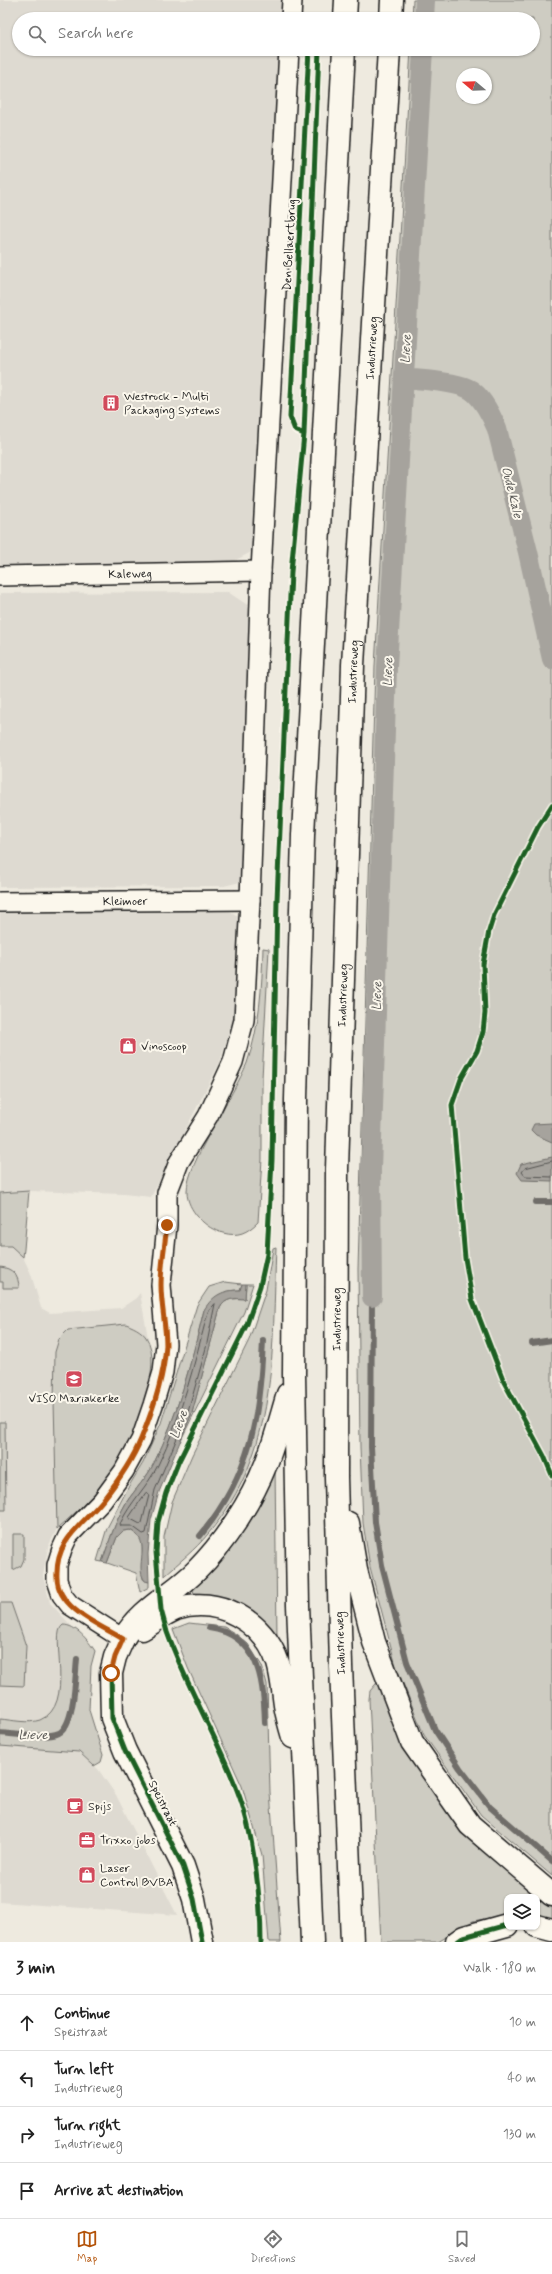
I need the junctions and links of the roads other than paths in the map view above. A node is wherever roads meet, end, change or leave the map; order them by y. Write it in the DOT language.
graph roads {
  1 [pos="292,0"];
  2 [pos="346,0"];
  3 [pos="392,0"];
  4 [pos="291,12"];
  5 [pos="345,12"];
  6 [pos="391,12"];
  7 [pos="289,56"];
  8 [pos="344,56"];
  9 [pos="389,56"];
  10 [pos="261,571"];
  11 [pos="0,576"];
  12 [pos="250,900"];
  13 [pos="0,902"];
  14 [pos="294,1374"];
  15 [pos="336,1478"];
  16 [pos="123,1639"];
  17 [pos="304,1777"];
  18 [pos="552,1895"];
  19 [pos="504,1927"];
  20 [pos="540,1927"];
  21 [pos="552,1930"];
  22 [pos="202,1942"];
  23 [pos="312,1942"];
  24 [pos="352,1942"];
  25 [pos="457,1942"];
  1 -- 4 [label="street"];
  2 -- 5 [label="main road"];
  3 -- 6 [label="main road"];
  7 -- 10 [label="street"];
  8 -- 14 [label="main road"];
  9 -- 15 [label="main road, Industrieweg"];
  10 -- 11 [label="street, Kaleweg"];
  10 -- 12 [label="street"];
  12 -- 13 [label="street, Kleimoer"];
  12 -- 16 [label="street"];
  14 -- 16 [label="main road, Speistraat"];
  14 -- 17 [label="main road"];
  15 -- 18 [label="main road"];
  15 -- 24 [label="main road, Industrieweg"];
  16 -- 17 [label="main road"];
  16 -- 22 [label="main road, Speistraat"];
  17 -- 23 [label="main road"];
  19 -- 25 [label="main road"];
  20 -- 21 [label="main road"];
}
